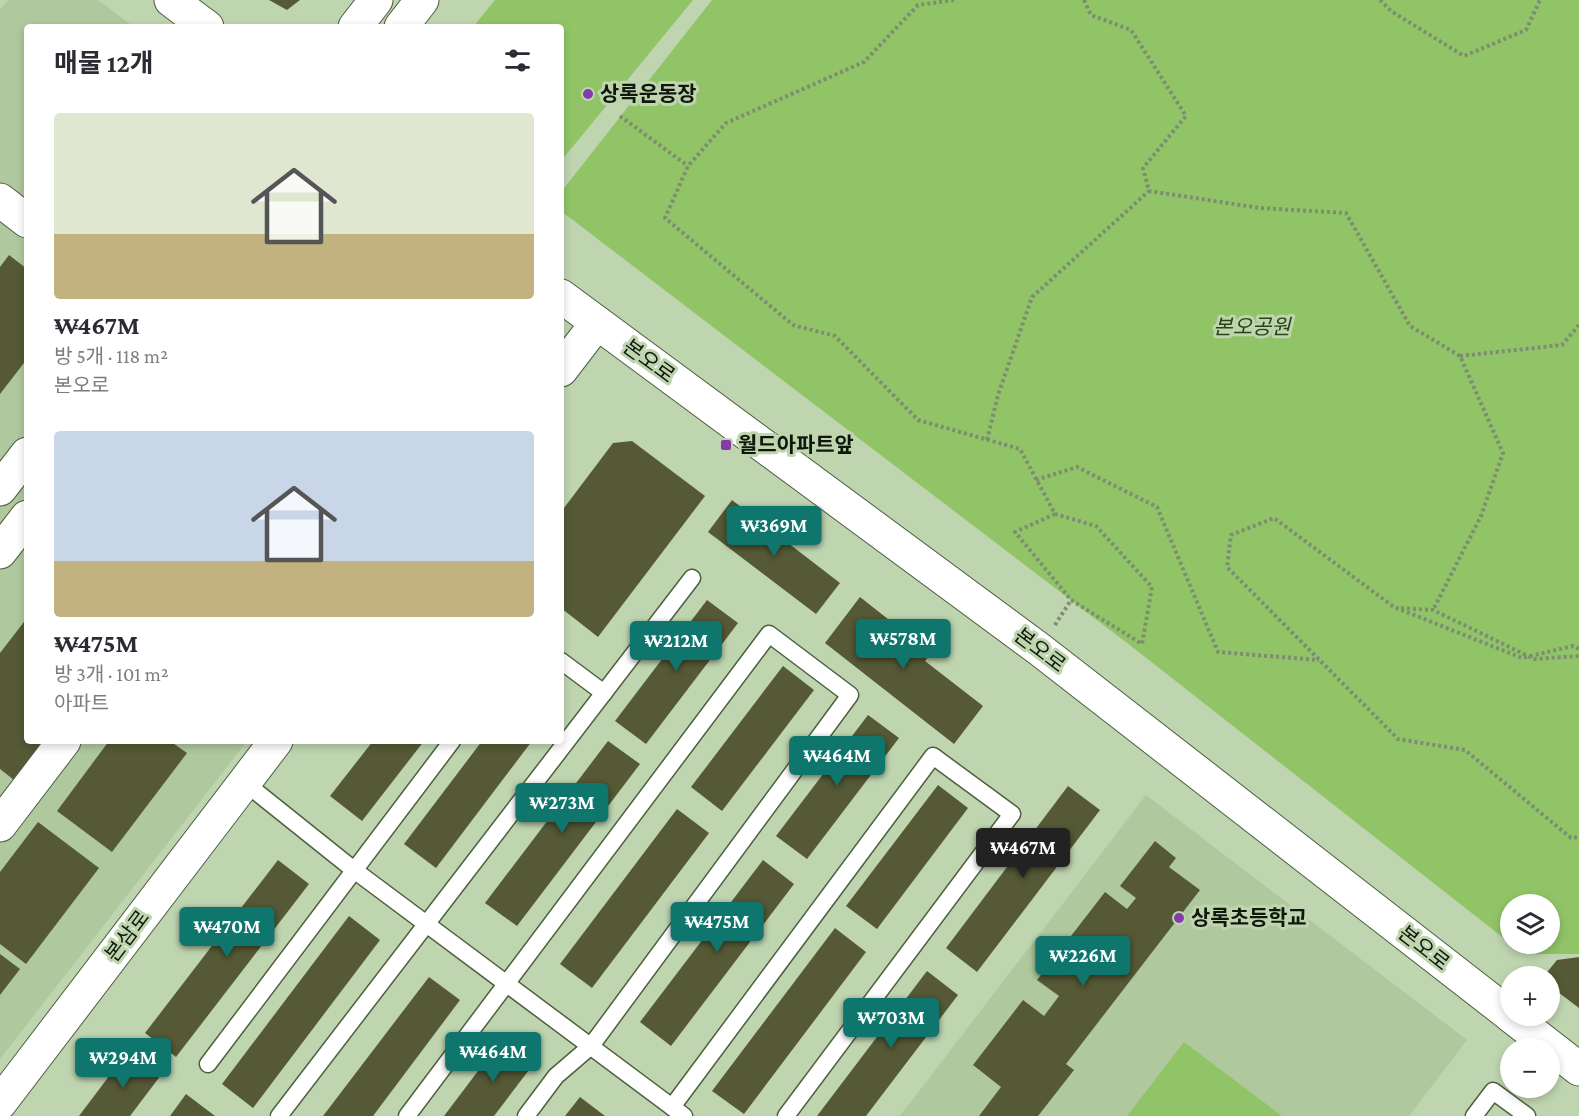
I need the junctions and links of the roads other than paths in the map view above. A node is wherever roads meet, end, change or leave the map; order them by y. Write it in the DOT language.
graph roads {
  1 [pos="376,0"];
  2 [pos="422,0"];
  3 [pos="357,24"];
  4 [pos="403,24"];
  5 [pos="564,298"];
  6 [pos="597,323"];
  7 [pos="564,366"];
  8 [pos="24,458"];
  9 [pos="0,489"];
  10 [pos="24,521"];
  11 [pos="0,552"];
  12 [pos="692,578"];
  13 [pos="564,663"];
  14 [pos="604,693"];
  15 [pos="62,744"];
  16 [pos="274,744"];
  17 [pos="450,744"];
  18 [pos="244,782"];
  19 [pos="0,825"];
  20 [pos="354,870"];
  21 [pos="427,924"];
  22 [pos="507,983"];
  23 [pos="1500,1007"];
  24 [pos="1524,1026"];
  25 [pos="591,1046"];
  26 [pos="208,1064"];
  27 [pos="1579,1069"];
  28 [pos="0,1103"];
  29 [pos="678,1111"];
  30 [pos="279,1116"];
  31 [pos="407,1116"];
  32 [pos="526,1116"];
  33 [pos="786,1116"];
  34 [pos="1474,1116"];
  35 [pos="1527,1116"];
  1 -- 3 [label="street"];
  2 -- 4 [label="street"];
  5 -- 6 [label="street, 본오로"];
  6 -- 7 [label="street"];
  6 -- 23 [label="street, 본오로"];
  8 -- 9 [label="street"];
  10 -- 11 [label="street"];
  12 -- 14 [label="lane"];
  13 -- 14 [label="lane"];
  14 -- 21 [label="lane"];
  15 -- 19 [label="street"];
  16 -- 18 [label="street, 본삼로"];
  17 -- 20 [label="lane"];
  18 -- 20 [label="lane"];
  18 -- 28 [label="street, 본삼로"];
  20 -- 21 [label="lane"];
  20 -- 26 [label="lane"];
  21 -- 22 [label="lane"];
  21 -- 30 [label="lane"];
  22 -- 25 [label="lane"];
  22 -- 25 [label="lane"];
  22 -- 31 [label="lane"];
  24 -- 27 [label="street, 본오로"];
  25 -- 29 [label="lane"];
  25 -- 32 [label="lane"];
  29 -- 33 [label="lane"];
  34 -- 35 [label="lane"];
}
